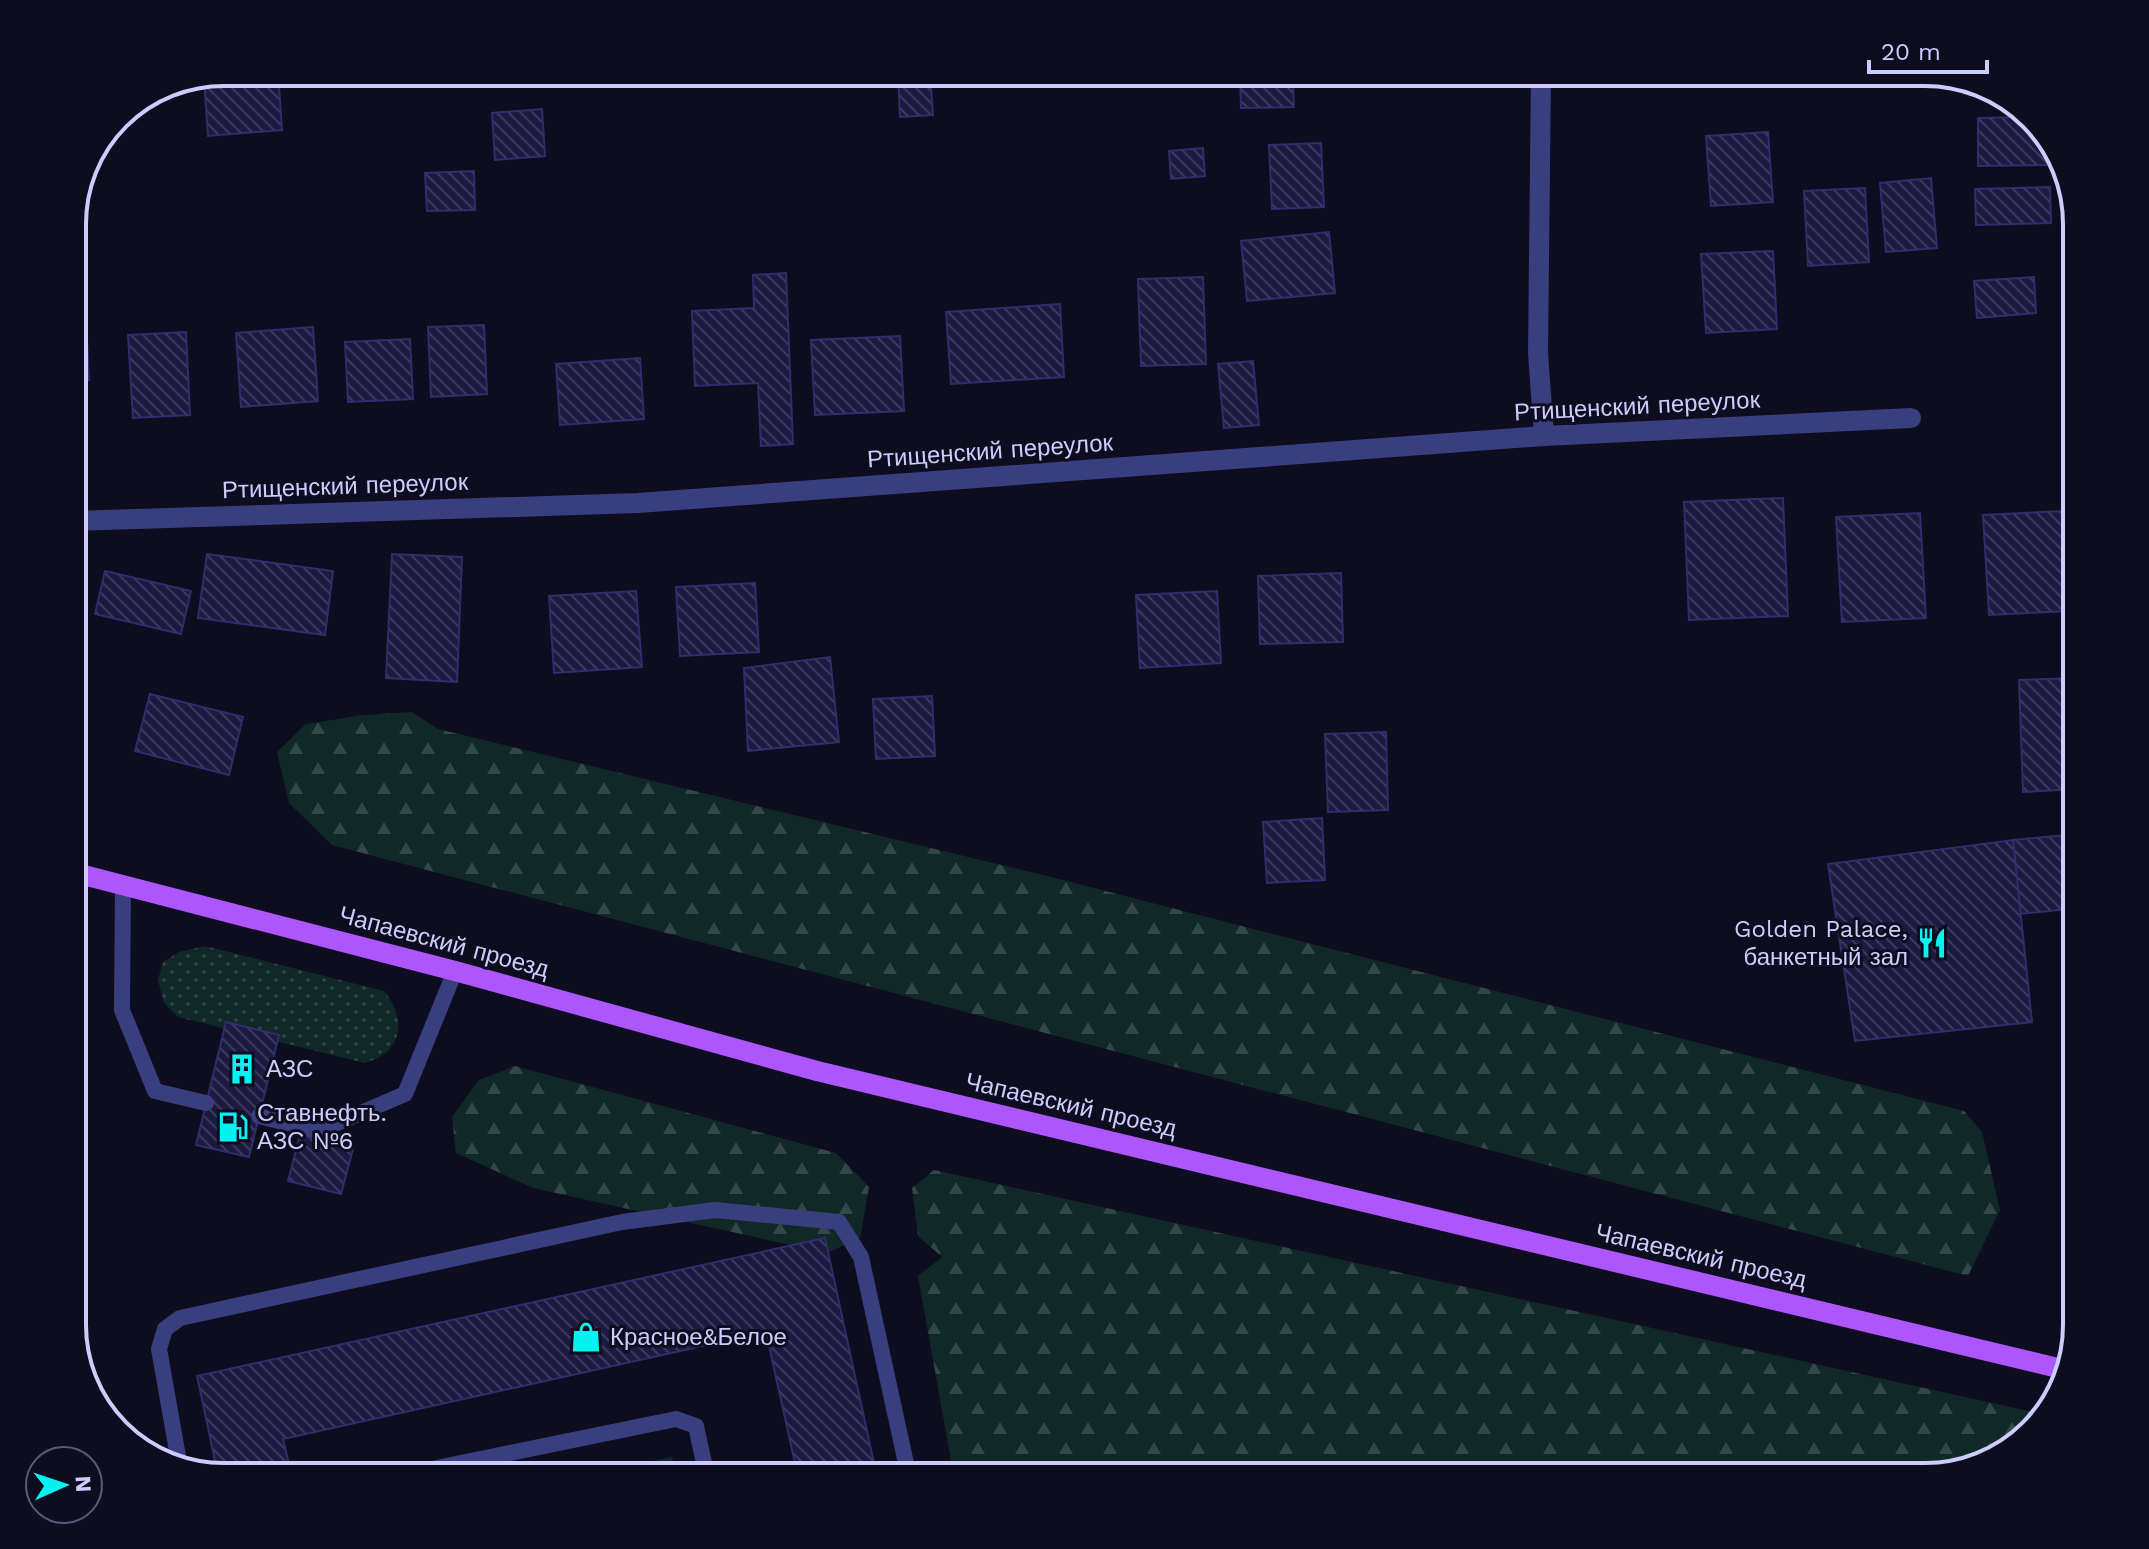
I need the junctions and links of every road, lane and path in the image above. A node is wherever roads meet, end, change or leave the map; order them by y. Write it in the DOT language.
graph roads {
  1 [pos="1541,86"];
  2 [pos="1911,418"];
  3 [pos="1544,436"];
  4 [pos="86,521"];
  5 [pos="86,876"];
  6 [pos="123,885"];
  7 [pos="455,971"];
  8 [pos="206,1103"];
  9 [pos="259,1116"];
  10 [pos="2057,1368"];
  11 [pos="178,1455"];
  12 [pos="461,1463"];
  13 [pos="704,1463"];
  14 [pos="906,1463"];
  1 -- 3 [label="street"];
  2 -- 3 [label="street, Ртищенский переулок"];
  3 -- 4 [label="street, Ртищенский переулок"];
  5 -- 6 [label="main road, Чапаевский проезд"];
  6 -- 7 [label="main road, Чапаевский проезд"];
  6 -- 8 [label="lane"];
  7 -- 9 [label="lane"];
  7 -- 10 [label="main road, Чапаевский проезд"];
  11 -- 14 [label="lane"];
  12 -- 13 [label="lane"];
}
